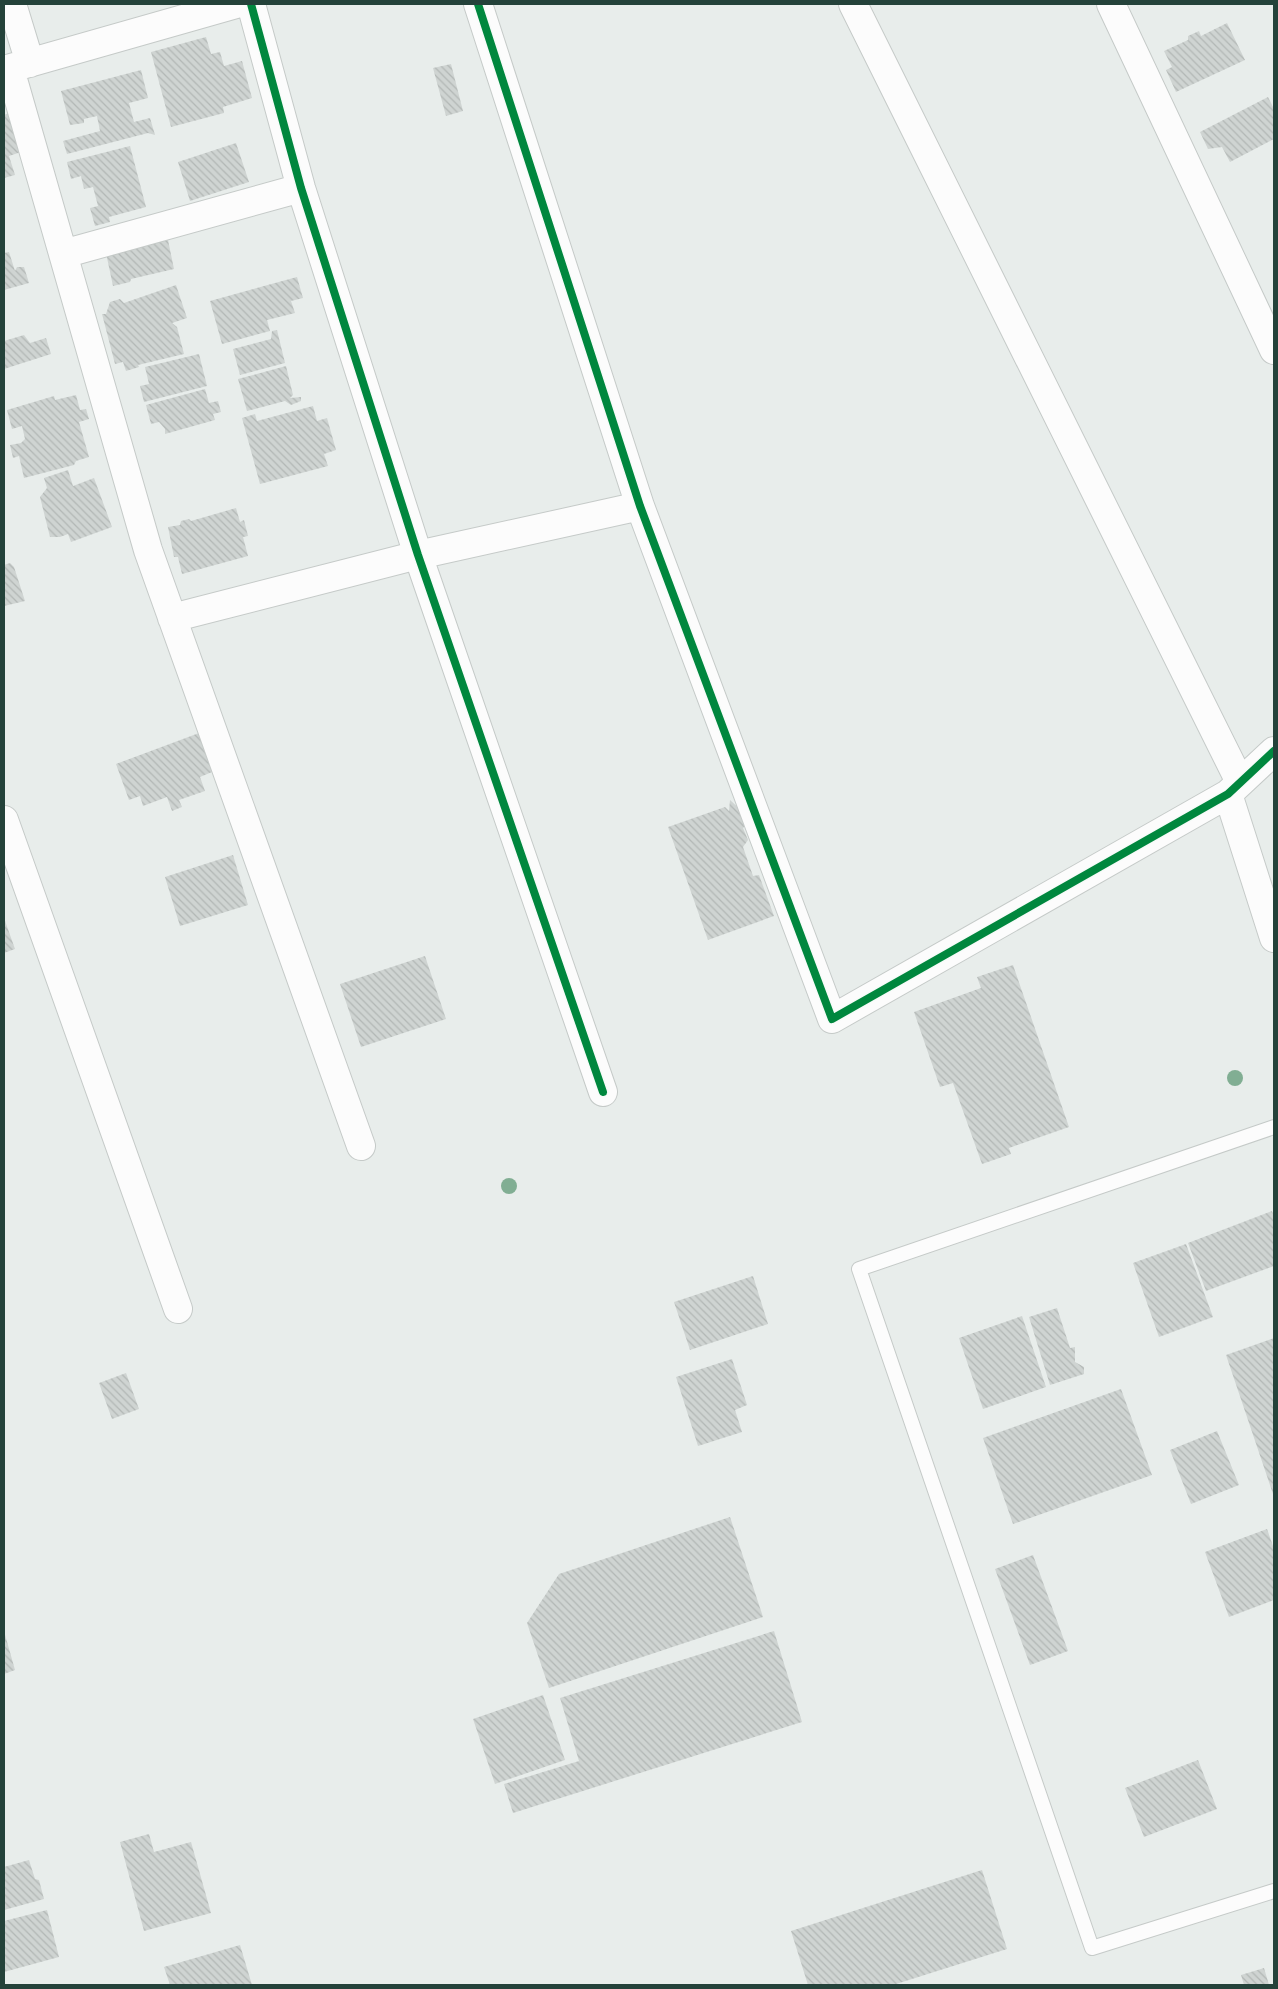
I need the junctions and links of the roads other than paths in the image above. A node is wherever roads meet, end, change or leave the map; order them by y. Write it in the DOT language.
graph roads {
  1 [pos="12,4"];
  2 [pos="236,4"];
  3 [pos="251,4"];
  4 [pos="478,4"];
  5 [pos="853,4"];
  6 [pos="1111,4"];
  7 [pos="15,67"];
  8 [pos="301,188"];
  9 [pos="63,254"];
  10 [pos="1274,350"];
  11 [pos="640,506"];
  12 [pos="418,555"];
  13 [pos="172,618"];
  14 [pos="1274,751"];
  15 [pos="1234,788"];
  16 [pos="4,820"];
  17 [pos="1274,938"];
  18 [pos="602,1092"];
  19 [pos="1274,1127"];
  20 [pos="361,1146"];
  21 [pos="178,1309"];
  22 [pos="1274,1891"];
  1 -- 7 [label="street"];
  2 -- 7 [label="street"];
  3 -- 8 [label="street"];
  4 -- 11 [label="street"];
  5 -- 15 [label="street"];
  6 -- 10 [label="street"];
  7 -- 9 [label="street"];
  8 -- 9 [label="street"];
  8 -- 12 [label="street"];
  9 -- 13 [label="street"];
  11 -- 12 [label="street"];
  11 -- 15 [label="street"];
  12 -- 13 [label="street"];
  12 -- 18 [label="street"];
  13 -- 20 [label="street"];
  14 -- 15 [label="street"];
  15 -- 17 [label="street"];
  16 -- 21 [label="street"];
  19 -- 22 [label="lane"];
}
